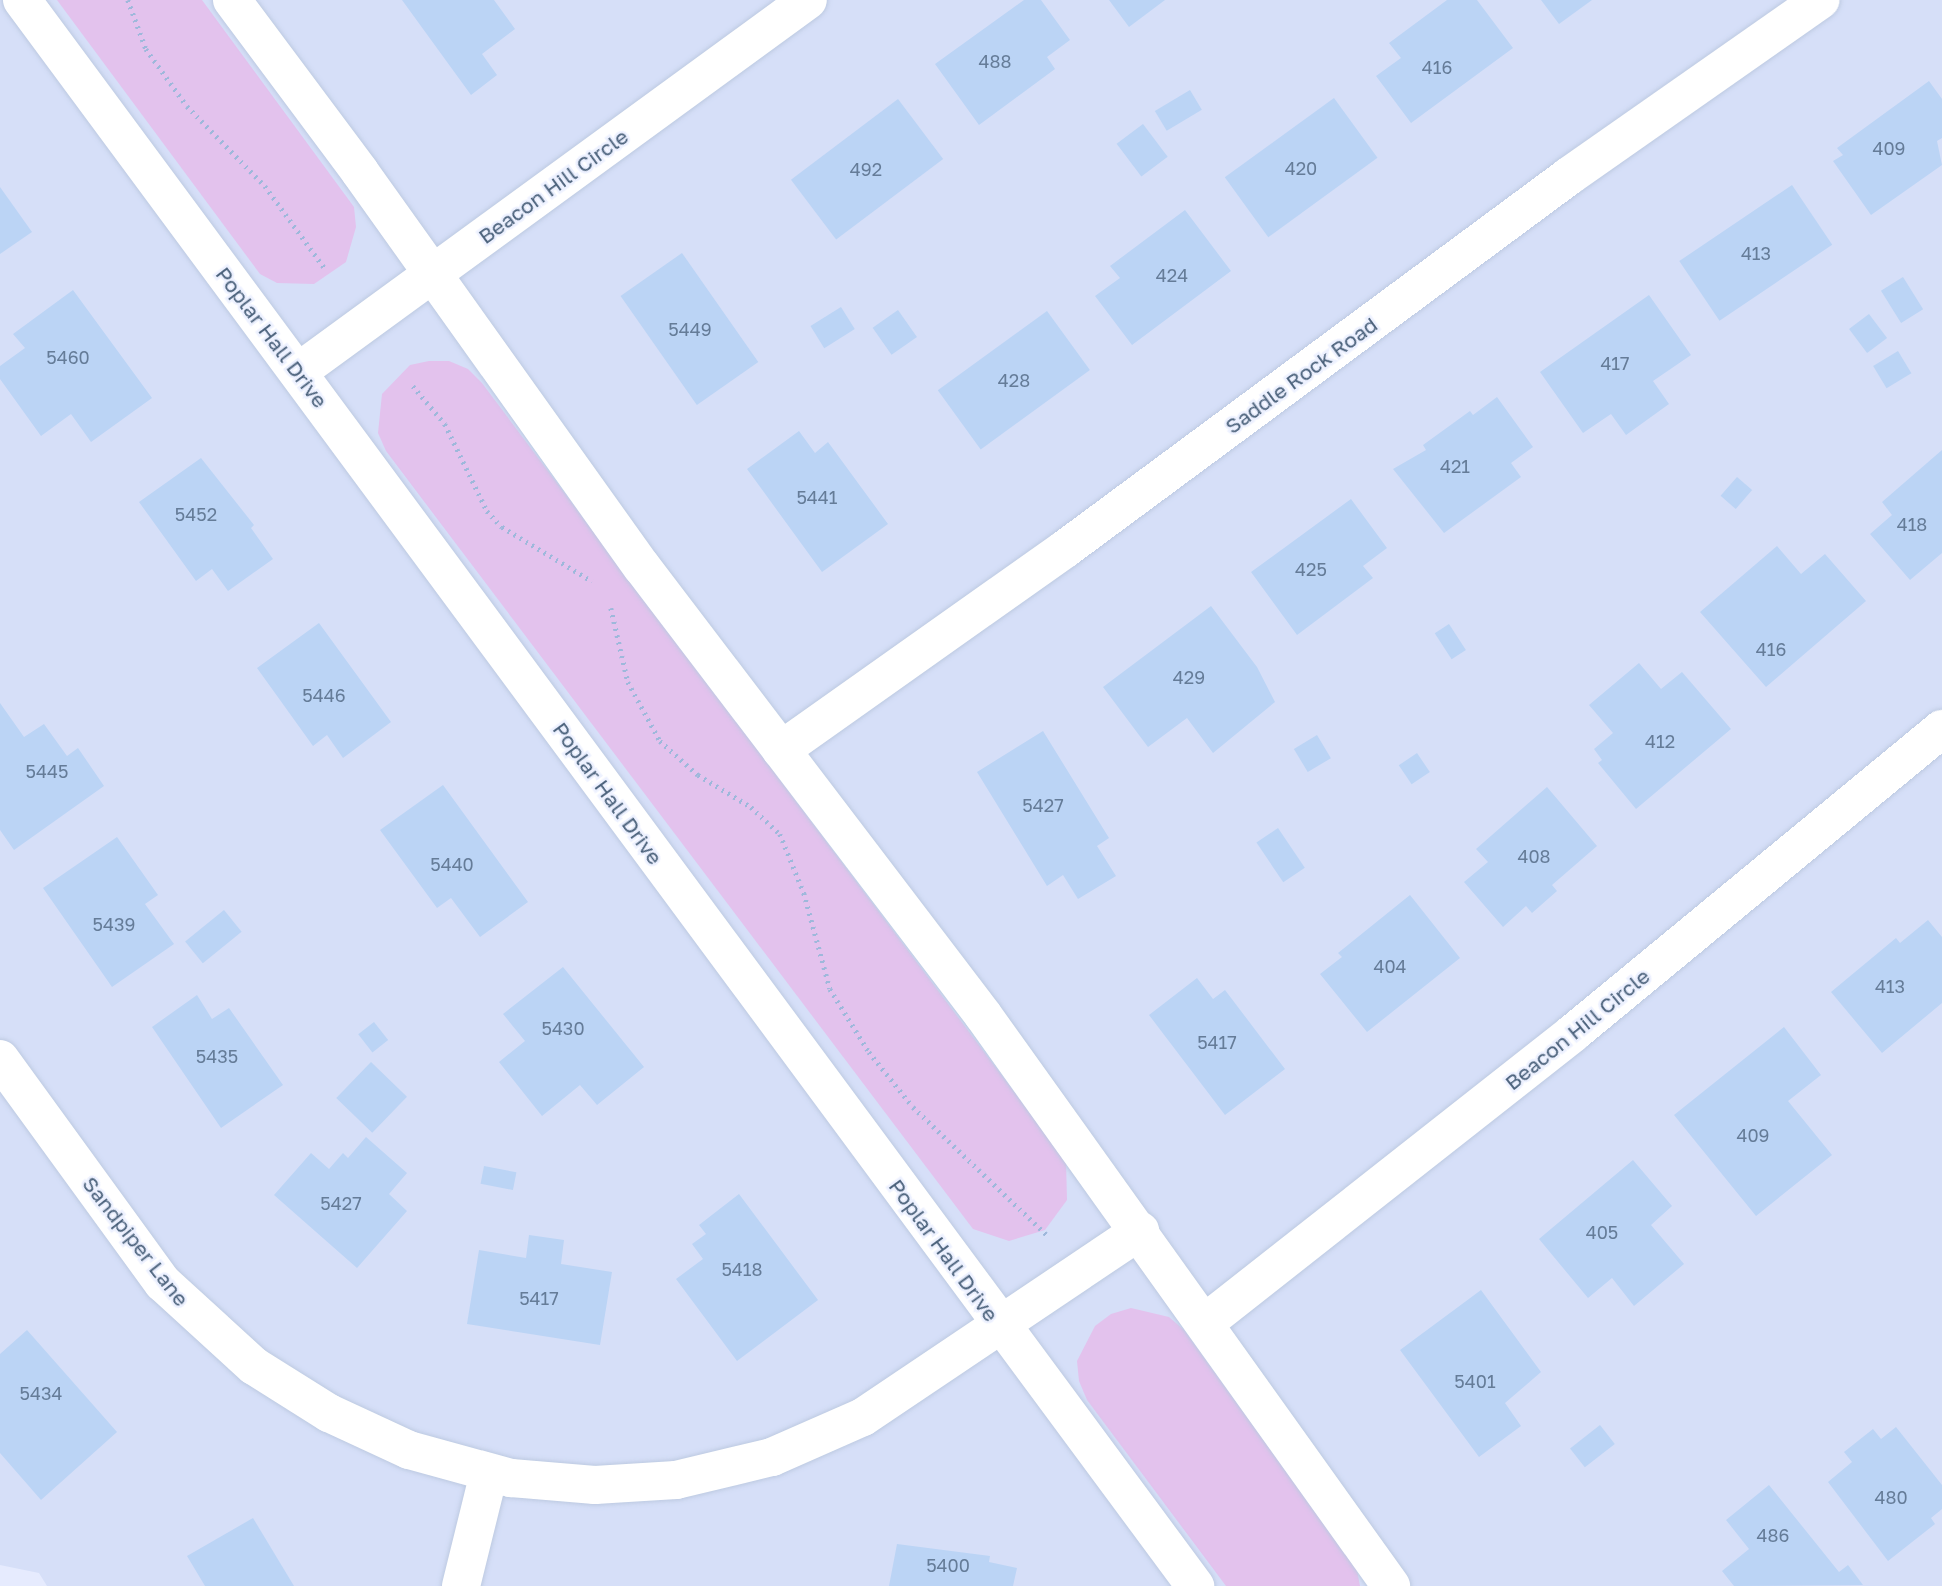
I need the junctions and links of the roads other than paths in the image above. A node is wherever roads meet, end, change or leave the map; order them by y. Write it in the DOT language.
graph roads {
  1 [pos="22,0"];
  2 [pos="232,0"];
  3 [pos="808,0"];
  4 [pos="1820,0"];
  5 [pos="433,274"];
  6 [pos="298,372"];
  7 [pos="1942,729"];
  8 [pos="781,750"];
  9 [pos="0,1059"];
  10 [pos="1140,1231"];
  11 [pos="1206,1322"];
  12 [pos="1001,1326"];
  13 [pos="489,1473"];
  14 [pos="461,1586"];
  15 [pos="1195,1586"];
  16 [pos="1391,1586"];
  1 -- 6 [label="street, Poplar Hall Drive"];
  2 -- 5 [label="street"];
  3 -- 5 [label="street, Beacon Hill Circle"];
  4 -- 8 [label="street, Saddle Rock Road"];
  5 -- 6 [label="street, Beacon Hill Circle"];
  5 -- 8 [label="street"];
  6 -- 12 [label="street, Poplar Hall Drive"];
  7 -- 11 [label="street, Beacon Hill Circle"];
  8 -- 10 [label="street"];
  9 -- 13 [label="street, Sandpiper Lane"];
  10 -- 11 [label="street"];
  10 -- 12 [label="street, Sandpiper Lane"];
  11 -- 16 [label="street"];
  12 -- 13 [label="street, Sandpiper Lane"];
  12 -- 15 [label="street, Poplar Hall Drive"];
  13 -- 14 [label="street"];
}
